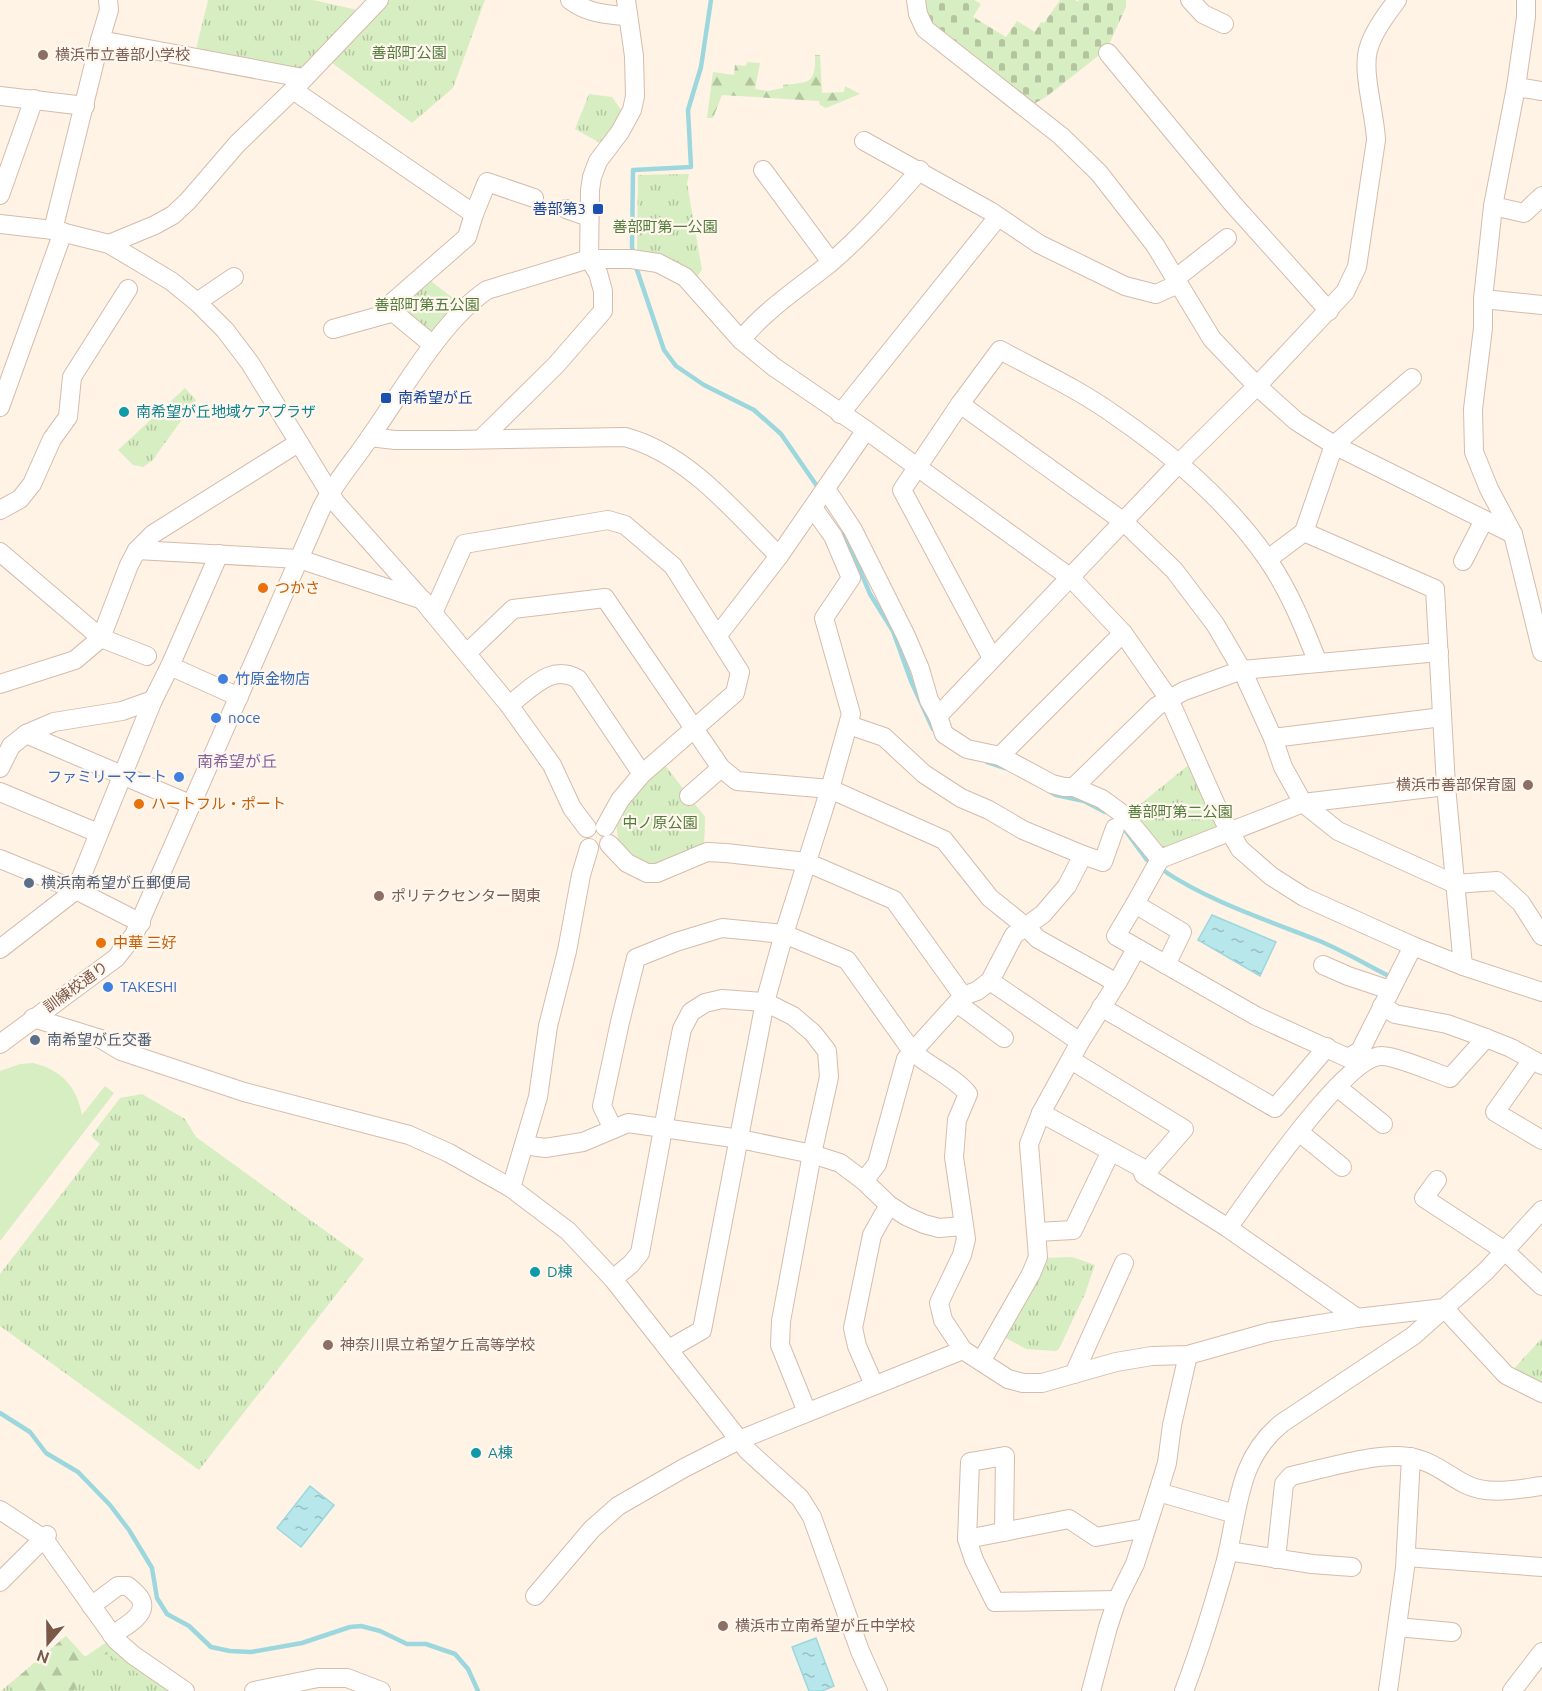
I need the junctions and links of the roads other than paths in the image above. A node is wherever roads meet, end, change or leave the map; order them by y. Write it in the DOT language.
graph roads {
  1 [pos="108,0"];
  2 [pos="379,0"];
  3 [pos="570,0"];
  4 [pos="916,0"];
  5 [pos="1190,0"];
  6 [pos="1397,0"];
  7 [pos="1527,0"];
  8 [pos="627,8"];
  9 [pos="1224,24"];
  10 [pos="100,40"];
  11 [pos="1108,53"];
  12 [pos="298,84"];
  13 [pos="1516,87"];
  14 [pos="1542,92"];
  15 [pos="0,96"];
  16 [pos="34,99"];
  17 [pos="84,106"];
  18 [pos="864,141"];
  19 [pos="9,146"];
  20 [pos="763,170"];
  21 [pos="920,170"];
  22 [pos="0,195"];
  23 [pos="1542,196"];
  24 [pos="534,198"];
  25 [pos="1492,206"];
  26 [pos="566,209"];
  27 [pos="474,214"];
  28 [pos="589,217"];
  29 [pos="998,217"];
  30 [pos="0,224"];
  31 [pos="58,231"];
  32 [pos="1227,238"];
  33 [pos="109,244"];
  34 [pos="589,259"];
  35 [pos="831,262"];
  36 [pos="144,263"];
  37 [pos="234,277"];
  38 [pos="1177,282"];
  39 [pos="1483,299"];
  40 [pos="197,302"];
  41 [pos="1542,305"];
  42 [pos="1329,311"];
  43 [pos="394,312"];
  44 [pos="333,329"];
  45 [pos="741,340"];
  46 [pos="434,345"];
  47 [pos="1412,378"];
  48 [pos="1257,386"];
  49 [pos="960,404"];
  50 [pos="0,406"];
  51 [pos="840,414"];
  52 [pos="866,430"];
  53 [pos="370,437"];
  54 [pos="481,440"];
  55 [pos="298,443"];
  56 [pos="1334,445"];
  57 [pos="1179,463"];
  58 [pos="916,467"];
  59 [pos="826,489"];
  60 [pos="330,492"];
  61 [pos="813,508"];
  62 [pos="0,510"];
  63 [pos="1484,520"];
  64 [pos="1124,522"];
  65 [pos="1305,532"];
  66 [pos="1512,534"];
  67 [pos="137,550"];
  68 [pos="0,552"];
  69 [pos="219,554"];
  70 [pos="779,556"];
  71 [pos="299,559"];
  72 [pos="1268,560"];
  73 [pos="1462,561"];
  74 [pos="1071,578"];
  75 [pos="1533,579"];
  76 [pos="428,607"];
  77 [pos="1539,629"];
  78 [pos="1123,633"];
  79 [pos="718,635"];
  80 [pos="101,638"];
  81 [pos="1439,652"];
  82 [pos="1542,652"];
  83 [pos="467,653"];
  84 [pos="147,656"];
  85 [pos="992,658"];
  86 [pos="1318,663"];
  87 [pos="170,666"];
  88 [pos="1242,670"];
  89 [pos="3,678"];
  90 [pos="239,697"];
  91 [pos="1169,699"];
  92 [pos="153,700"];
  93 [pos="509,705"];
  94 [pos="938,716"];
  95 [pos="1443,717"];
  96 [pos="849,725"];
  97 [pos="694,730"];
  98 [pos="26,734"];
  99 [pos="1273,738"];
  100 [pos="1000,756"];
  101 [pos="0,768"];
  102 [pos="721,768"];
  103 [pos="642,774"];
  104 [pos="122,775"];
  105 [pos="1446,786"];
  106 [pos="1074,787"];
  107 [pos="830,789"];
  108 [pos="0,792"];
  109 [pos="689,796"];
  110 [pos="1303,803"];
  111 [pos="192,805"];
  112 [pos="1115,828"];
  113 [pos="1230,832"];
  114 [pos="98,833"];
  115 [pos="600,833"];
  116 [pos="1083,855"];
  117 [pos="0,859"];
  118 [pos="1160,859"];
  119 [pos="806,862"];
  120 [pos="1455,884"];
  121 [pos="76,890"];
  122 [pos="1135,904"];
  123 [pos="141,923"];
  124 [pos="1026,927"];
  125 [pos="784,934"];
  126 [pos="1542,936"];
  127 [pos="1413,945"];
  128 [pos="1137,948"];
  129 [pos="0,949"];
  130 [pos="1166,965"];
  131 [pos="1323,965"];
  132 [pos="1463,966"];
  133 [pos="990,981"];
  134 [pos="1117,983"];
  135 [pos="1542,992"];
  136 [pos="1386,998"];
  137 [pos="960,1000"];
  138 [pos="765,1002"];
  139 [pos="1101,1007"];
  140 [pos="33,1018"];
  141 [pos="1004,1038"];
  142 [pos="1486,1038"];
  143 [pos="1080,1042"];
  144 [pos="0,1044"];
  145 [pos="1327,1047"];
  146 [pos="912,1051"];
  147 [pos="1071,1060"];
  148 [pos="1537,1063"];
  149 [pos="1336,1087"];
  150 [pos="1041,1113"];
  151 [pos="1383,1124"];
  152 [pos="663,1127"];
  153 [pos="613,1128"];
  154 [pos="1299,1132"];
  155 [pos="740,1139"];
  156 [pos="1542,1140"];
  157 [pos="524,1145"];
  158 [pos="1110,1153"];
  159 [pos="812,1154"];
  160 [pos="1342,1167"];
  161 [pos="1144,1175"];
  162 [pos="1437,1180"];
  163 [pos="864,1181"];
  164 [pos="511,1188"];
  165 [pos="889,1206"];
  166 [pos="1542,1210"];
  167 [pos="963,1226"];
  168 [pos="1228,1228"];
  169 [pos="1037,1232"];
  170 [pos="1505,1251"];
  171 [pos="1124,1263"];
  172 [pos="613,1278"];
  173 [pos="1542,1286"];
  174 [pos="1444,1308"];
  175 [pos="1357,1318"];
  176 [pos="669,1349"];
  177 [pos="963,1350"];
  178 [pos="1188,1355"];
  179 [pos="982,1360"];
  180 [pos="1074,1374"];
  181 [pos="874,1385"];
  182 [pos="1542,1393"];
  183 [pos="807,1412"];
  184 [pos="739,1440"];
  185 [pos="1411,1457"];
  186 [pos="1542,1486"];
  187 [pos="1158,1492"];
  188 [pos="0,1510"];
  189 [pos="1235,1514"];
  190 [pos="1146,1528"];
  191 [pos="1004,1532"];
  192 [pos="45,1537"];
  193 [pos="967,1539"];
  194 [pos="1228,1551"];
  195 [pos="1406,1557"];
  196 [pos="1276,1559"];
  197 [pos="1352,1567"];
  198 [pos="1542,1567"];
  199 [pos="0,1582"];
  200 [pos="535,1596"];
  201 [pos="1117,1600"];
  202 [pos="92,1606"];
  203 [pos="1397,1627"];
  204 [pos="1452,1632"];
  205 [pos="112,1635"];
  206 [pos="1542,1652"];
  207 [pos="185,1691"];
  208 [pos="254,1691"];
  209 [pos="381,1691"];
  210 [pos="878,1691"];
  211 [pos="1091,1691"];
  212 [pos="1184,1691"];
  213 [pos="1388,1691"];
  214 [pos="1512,1691"];
  1 -- 10 [label="street"];
  2 -- 12 [label="street"];
  3 -- 8 [label="street"];
  4 -- 38 [label="street"];
  5 -- 9 [label="street"];
  6 -- 42 [label="street"];
  7 -- 13 [label="street"];
  8 -- 28 [label="street"];
  10 -- 12 [label="street"];
  10 -- 17 [label="street"];
  11 -- 42 [label="street"];
  12 -- 27 [label="street"];
  12 -- 33 [label="street"];
  13 -- 14 [label="street"];
  13 -- 25 [label="street"];
  15 -- 16 [label="street"];
  16 -- 17 [label="street"];
  16 -- 19 [label="street"];
  17 -- 31 [label="street"];
  18 -- 21 [label="street"];
  19 -- 22 [label="street"];
  20 -- 35 [label="street"];
  21 -- 29 [label="street"];
  21 -- 35 [label="street"];
  23 -- 25 [label="street"];
  24 -- 27 [label="street"];
  25 -- 39 [label="street"];
  26 -- 28 [label="street"];
  27 -- 43 [label="street"];
  28 -- 34 [label="street"];
  29 -- 38 [label="street"];
  29 -- 51 [label="street"];
  30 -- 31 [label="street"];
  31 -- 33 [label="street"];
  31 -- 50 [label="street"];
  32 -- 38 [label="street"];
  33 -- 36 [label="street"];
  34 -- 45 [label="street, 訓練校通り"];
  34 -- 46 [label="street, 訓練校通り"];
  34 -- 54 [label="street"];
  35 -- 45 [label="street"];
  36 -- 40 [label="street"];
  36 -- 62 [label="street"];
  37 -- 40 [label="street"];
  38 -- 48 [label="street"];
  39 -- 41 [label="street"];
  39 -- 66 [label="street"];
  40 -- 55 [label="street"];
  42 -- 48 [label="street"];
  43 -- 44 [label="street"];
  43 -- 46 [label="street"];
  45 -- 51 [label="street, 訓練校通り"];
  46 -- 53 [label="street, 訓練校通り"];
  47 -- 56 [label="street"];
  48 -- 56 [label="street"];
  48 -- 57 [label="street"];
  49 -- 57 [label="street"];
  49 -- 58 [label="street"];
  49 -- 64 [label="street"];
  51 -- 52 [label="street, 訓練校通り"];
  52 -- 58 [label="street, 訓練校通り"];
  52 -- 59 [label="street"];
  53 -- 54 [label="street"];
  53 -- 60 [label="street, 訓練校通り"];
  54 -- 70 [label="street"];
  55 -- 60 [label="street"];
  55 -- 67 [label="street"];
  56 -- 63 [label="street"];
  56 -- 65 [label="street"];
  57 -- 64 [label="street"];
  57 -- 72 [label="street"];
  58 -- 74 [label="street, 訓練校通り"];
  58 -- 85 [label="street"];
  59 -- 61 [label="street"];
  59 -- 94 [label="street"];
  60 -- 71 [label="street, 訓練校通り"];
  60 -- 76 [label="street"];
  61 -- 70 [label="street"];
  61 -- 96 [label="street"];
  63 -- 66 [label="street"];
  63 -- 73 [label="street"];
  64 -- 74 [label="street"];
  64 -- 88 [label="street"];
  65 -- 72 [label="street"];
  65 -- 81 [label="street"];
  66 -- 75 [label="street"];
  67 -- 69 [label="street"];
  67 -- 80 [label="street"];
  68 -- 80 [label="street"];
  69 -- 71 [label="street"];
  69 -- 87 [label="street"];
  70 -- 79 [label="street"];
  71 -- 76 [label="street"];
  71 -- 90 [label="street, 訓練校通り"];
  72 -- 86 [label="street"];
  74 -- 78 [label="street, 訓練校通り"];
  74 -- 85 [label="street"];
  75 -- 77 [label="street"];
  76 -- 79 [label="street"];
  76 -- 83 [label="street"];
  77 -- 82 [label="street"];
  78 -- 91 [label="street, 訓練校通り"];
  78 -- 100 [label="street"];
  79 -- 97 [label="street"];
  80 -- 84 [label="street"];
  80 -- 89 [label="street"];
  81 -- 86 [label="street"];
  81 -- 95 [label="street"];
  83 -- 93 [label="street"];
  83 -- 97 [label="street"];
  85 -- 94 [label="street"];
  86 -- 88 [label="street"];
  87 -- 90 [label="street"];
  87 -- 92 [label="street"];
  88 -- 91 [label="street"];
  88 -- 99 [label="street"];
  90 -- 111 [label="street, 訓練校通り"];
  91 -- 106 [label="street"];
  91 -- 113 [label="street, 訓練校通り"];
  92 -- 98 [label="street"];
  92 -- 104 [label="street"];
  93 -- 103 [label="street"];
  93 -- 115 [label="street"];
  94 -- 100 [label="street"];
  95 -- 99 [label="street"];
  95 -- 105 [label="street"];
  96 -- 107 [label="street"];
  96 -- 116 [label="street"];
  97 -- 102 [label="street"];
  97 -- 103 [label="street"];
  98 -- 101 [label="street"];
  98 -- 104 [label="street"];
  99 -- 110 [label="street"];
  100 -- 106 [label="street"];
  102 -- 107 [label="street"];
  102 -- 109 [label="street"];
  103 -- 115 [label="street"];
  104 -- 111 [label="street"];
  104 -- 114 [label="street"];
  105 -- 110 [label="street"];
  105 -- 120 [label="street"];
  106 -- 118 [label="street"];
  107 -- 119 [label="street"];
  107 -- 124 [label="street"];
  108 -- 114 [label="street"];
  110 -- 113 [label="street"];
  110 -- 120 [label="street"];
  111 -- 123 [label="street, 訓練校通り"];
  112 -- 116 [label="street"];
  113 -- 118 [label="street"];
  113 -- 127 [label="street, 訓練校通り"];
  114 -- 121 [label="street"];
  115 -- 119 [label="street"];
  115 -- 157 [label="street"];
  116 -- 124 [label="street"];
  117 -- 121 [label="street"];
  118 -- 122 [label="street"];
  119 -- 125 [label="street"];
  119 -- 137 [label="street"];
  120 -- 126 [label="street"];
  120 -- 132 [label="street"];
  121 -- 123 [label="street"];
  121 -- 129 [label="street"];
  122 -- 128 [label="street"];
  122 -- 130 [label="street"];
  123 -- 140 [label="street, 訓練校通り"];
  124 -- 133 [label="street"];
  124 -- 134 [label="street"];
  125 -- 138 [label="street"];
  125 -- 146 [label="street"];
  125 -- 153 [label="street"];
  127 -- 132 [label="street, 訓練校通り"];
  127 -- 136 [label="street"];
  128 -- 130 [label="street"];
  128 -- 134 [label="street"];
  130 -- 145 [label="street"];
  131 -- 136 [label="street"];
  132 -- 135 [label="street, 訓練校通り"];
  133 -- 137 [label="street"];
  133 -- 143 [label="street"];
  134 -- 139 [label="street"];
  136 -- 142 [label="street"];
  136 -- 145 [label="street"];
  137 -- 141 [label="street"];
  137 -- 146 [label="street"];
  138 -- 152 [label="street"];
  138 -- 155 [label="street"];
  138 -- 159 [label="street"];
  139 -- 143 [label="street"];
  139 -- 145 [label="street"];
  140 -- 144 [label="street, 訓練校通り"];
  140 -- 164 [label="street"];
  142 -- 148 [label="street"];
  142 -- 149 [label="street"];
  143 -- 147 [label="street"];
  146 -- 163 [label="street"];
  146 -- 167 [label="street"];
  147 -- 150 [label="street"];
  147 -- 161 [label="street"];
  148 -- 156 [label="street"];
  149 -- 151 [label="street"];
  149 -- 154 [label="street"];
  150 -- 158 [label="street"];
  150 -- 169 [label="street"];
  152 -- 153 [label="street"];
  152 -- 155 [label="street"];
  152 -- 172 [label="street"];
  153 -- 157 [label="street"];
  154 -- 160 [label="street"];
  154 -- 168 [label="street"];
  155 -- 159 [label="street"];
  155 -- 176 [label="street"];
  157 -- 164 [label="street"];
  158 -- 161 [label="street"];
  158 -- 169 [label="street"];
  159 -- 163 [label="street"];
  159 -- 183 [label="street"];
  161 -- 168 [label="street"];
  162 -- 170 [label="street"];
  163 -- 165 [label="street"];
  164 -- 172 [label="street"];
  165 -- 167 [label="street"];
  165 -- 181 [label="street"];
  166 -- 170 [label="street"];
  167 -- 177 [label="street"];
  168 -- 175 [label="street"];
  169 -- 179 [label="street"];
  170 -- 173 [label="street"];
  170 -- 174 [label="street"];
  171 -- 180 [label="street"];
  172 -- 176 [label="street"];
  174 -- 175 [label="street"];
  174 -- 182 [label="street"];
  174 -- 189 [label="street"];
  175 -- 178 [label="street"];
  176 -- 184 [label="street"];
  177 -- 179 [label="street"];
  177 -- 181 [label="street"];
  178 -- 180 [label="street"];
  178 -- 187 [label="street"];
  179 -- 180 [label="street"];
  181 -- 183 [label="street"];
  183 -- 184 [label="street"];
  184 -- 200 [label="street"];
  184 -- 210 [label="street"];
  185 -- 186 [label="street"];
  185 -- 195 [label="street"];
  185 -- 196 [label="street"];
  187 -- 189 [label="street"];
  187 -- 190 [label="street"];
  188 -- 192 [label="street"];
  189 -- 194 [label="street"];
  190 -- 191 [label="street"];
  190 -- 201 [label="street"];
  191 -- 193 [label="street"];
  191 -- 193 [label="street"];
  192 -- 199 [label="street"];
  192 -- 202 [label="street"];
  193 -- 201 [label="street"];
  194 -- 196 [label="street"];
  194 -- 212 [label="street"];
  195 -- 198 [label="street"];
  195 -- 203 [label="street"];
  196 -- 197 [label="street"];
  201 -- 211 [label="street"];
  202 -- 205 [label="street"];
  202 -- 205 [label="street"];
  203 -- 204 [label="street"];
  203 -- 213 [label="street"];
  205 -- 207 [label="street"];
  206 -- 214 [label="street"];
  208 -- 209 [label="street"];
}
